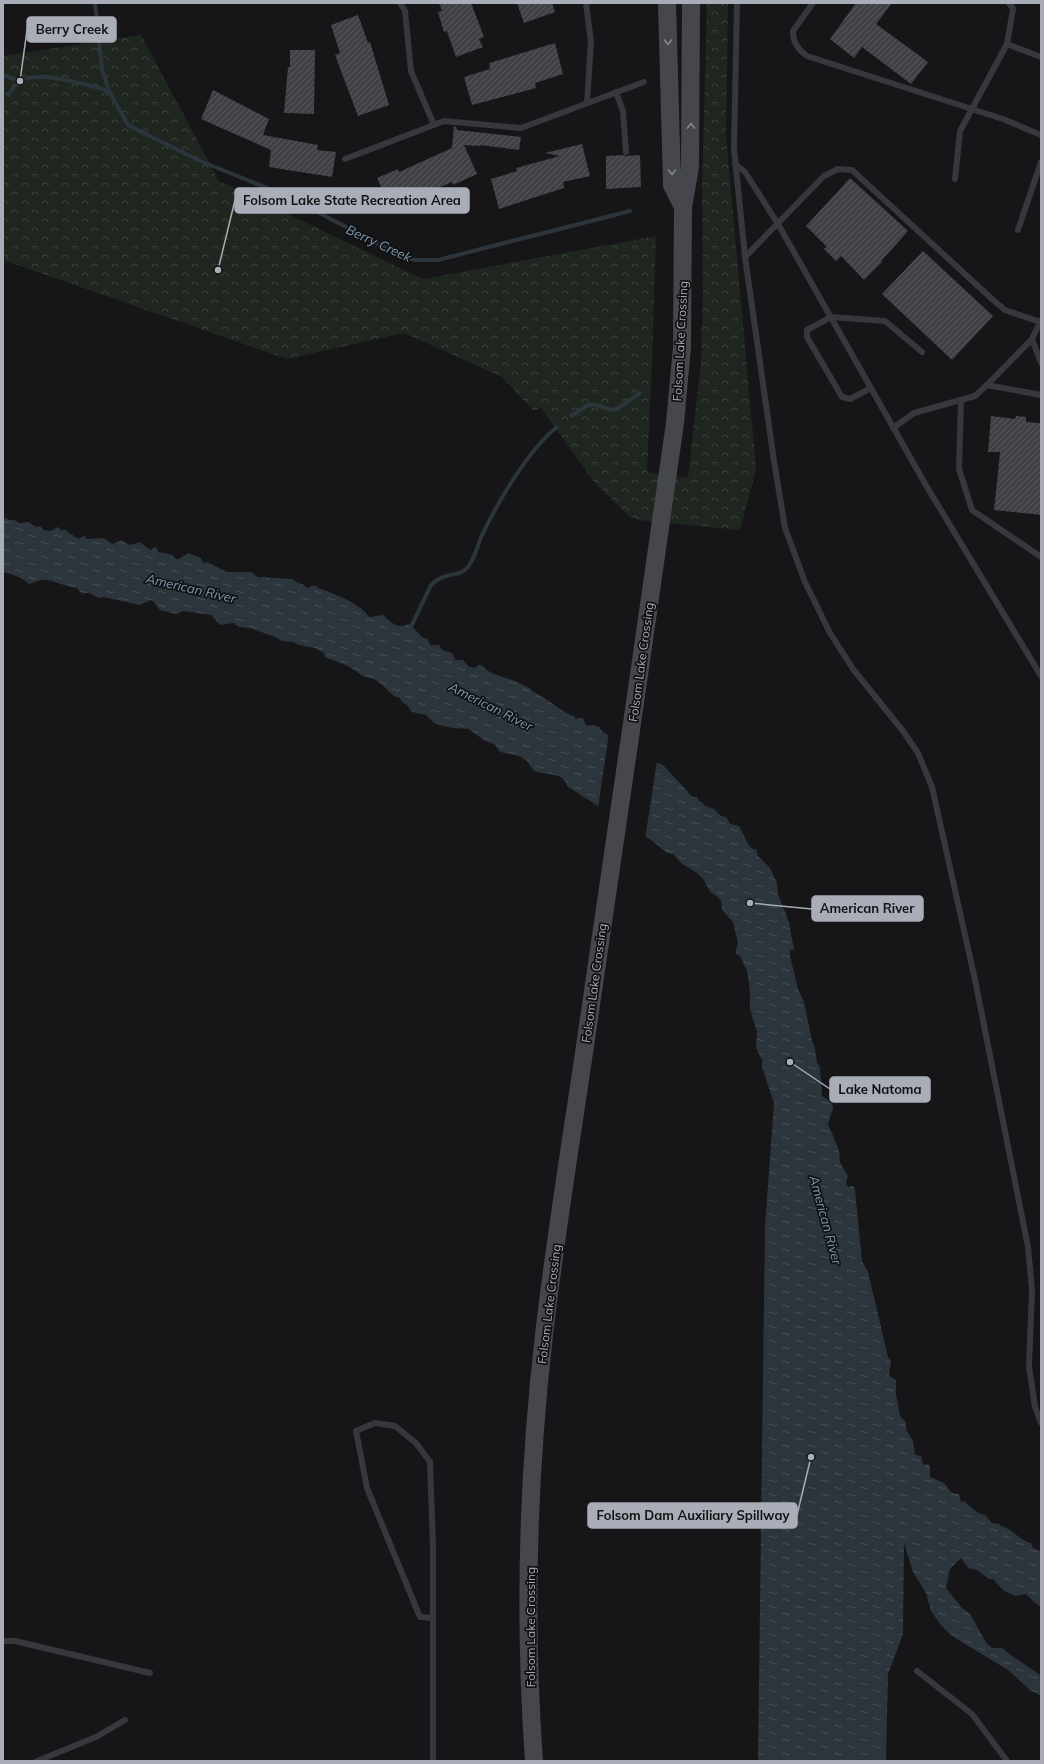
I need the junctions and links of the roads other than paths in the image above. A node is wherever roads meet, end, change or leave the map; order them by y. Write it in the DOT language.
graph roads {
  1 [pos="400,3"];
  2 [pos="586,3"];
  3 [pos="667,3"];
  4 [pos="691,3"];
  5 [pos="737,3"];
  6 [pos="813,3"];
  7 [pos="1010,3"];
  8 [pos="1007,44"];
  9 [pos="1041,57"];
  10 [pos="644,82"];
  11 [pos="616,92"];
  12 [pos="587,103"];
  13 [pos="972,108"];
  14 [pos="434,125"];
  15 [pos="1041,135"];
  16 [pos="626,152"];
  17 [pos="344,159"];
  18 [pos="1041,162"];
  19 [pos="736,164"];
  20 [pos="955,179"];
  21 [pos="683,207"];
  22 [pos="778,224"];
  23 [pos="1018,230"];
  24 [pos="745,257"];
  25 [pos="831,317"];
  26 [pos="1041,321"];
  27 [pos="1032,339"];
  28 [pos="922,352"];
  29 [pos="1041,364"];
  30 [pos="988,385"];
  31 [pos="871,388"];
  32 [pos="1041,395"];
  33 [pos="961,400"];
  34 [pos="893,428"];
  35 [pos="1041,557"];
  36 [pos="1040,674"];
  37 [pos="1041,1423"];
  38 [pos="433,1618"];
  39 [pos="3,1641"];
  40 [pos="918,1671"];
  41 [pos="150,1673"];
  42 [pos="125,1720"];
  43 [pos="37,1761"];
  44 [pos="434,1761"];
  45 [pos="534,1761"];
  46 [pos="1007,1761"];
  1 -- 14 [label="lane"];
  2 -- 12 [label="lane"];
  3 -- 21 [label="main road, Folsom Lake Crossing, one-way"];
  21 -- 4 [label="main road, Folsom Lake Crossing, one-way"];
  5 -- 19 [label="lane"];
  6 -- 13 [label="lane"];
  7 -- 8 [label="lane"];
  8 -- 9 [label="lane"];
  8 -- 13 [label="lane"];
  10 -- 11 [label="lane"];
  11 -- 12 [label="lane"];
  11 -- 16 [label="lane"];
  12 -- 14 [label="lane"];
  13 -- 15 [label="lane"];
  13 -- 20 [label="lane"];
  14 -- 17 [label="lane"];
  18 -- 23 [label="lane"];
  19 -- 22 [label="lane"];
  19 -- 24 [label="lane"];
  21 -- 45 [label="main road, Folsom Lake Crossing"];
  22 -- 24 [label="lane"];
  22 -- 25 [label="lane"];
  22 -- 26 [label="lane"];
  24 -- 37 [label="lane"];
  25 -- 28 [label="lane"];
  25 -- 31 [label="lane"];
  25 -- 31 [label="lane"];
  26 -- 27 [label="lane"];
  27 -- 29 [label="lane"];
  27 -- 30 [label="lane"];
  30 -- 32 [label="lane"];
  30 -- 33 [label="lane"];
  31 -- 34 [label="lane"];
  33 -- 34 [label="lane"];
  33 -- 35 [label="lane"];
  34 -- 36 [label="lane"];
  38 -- 38 [label="lane"];
  38 -- 44 [label="lane"];
  39 -- 41 [label="lane"];
  40 -- 46 [label="lane"];
  42 -- 43 [label="lane"];
}
